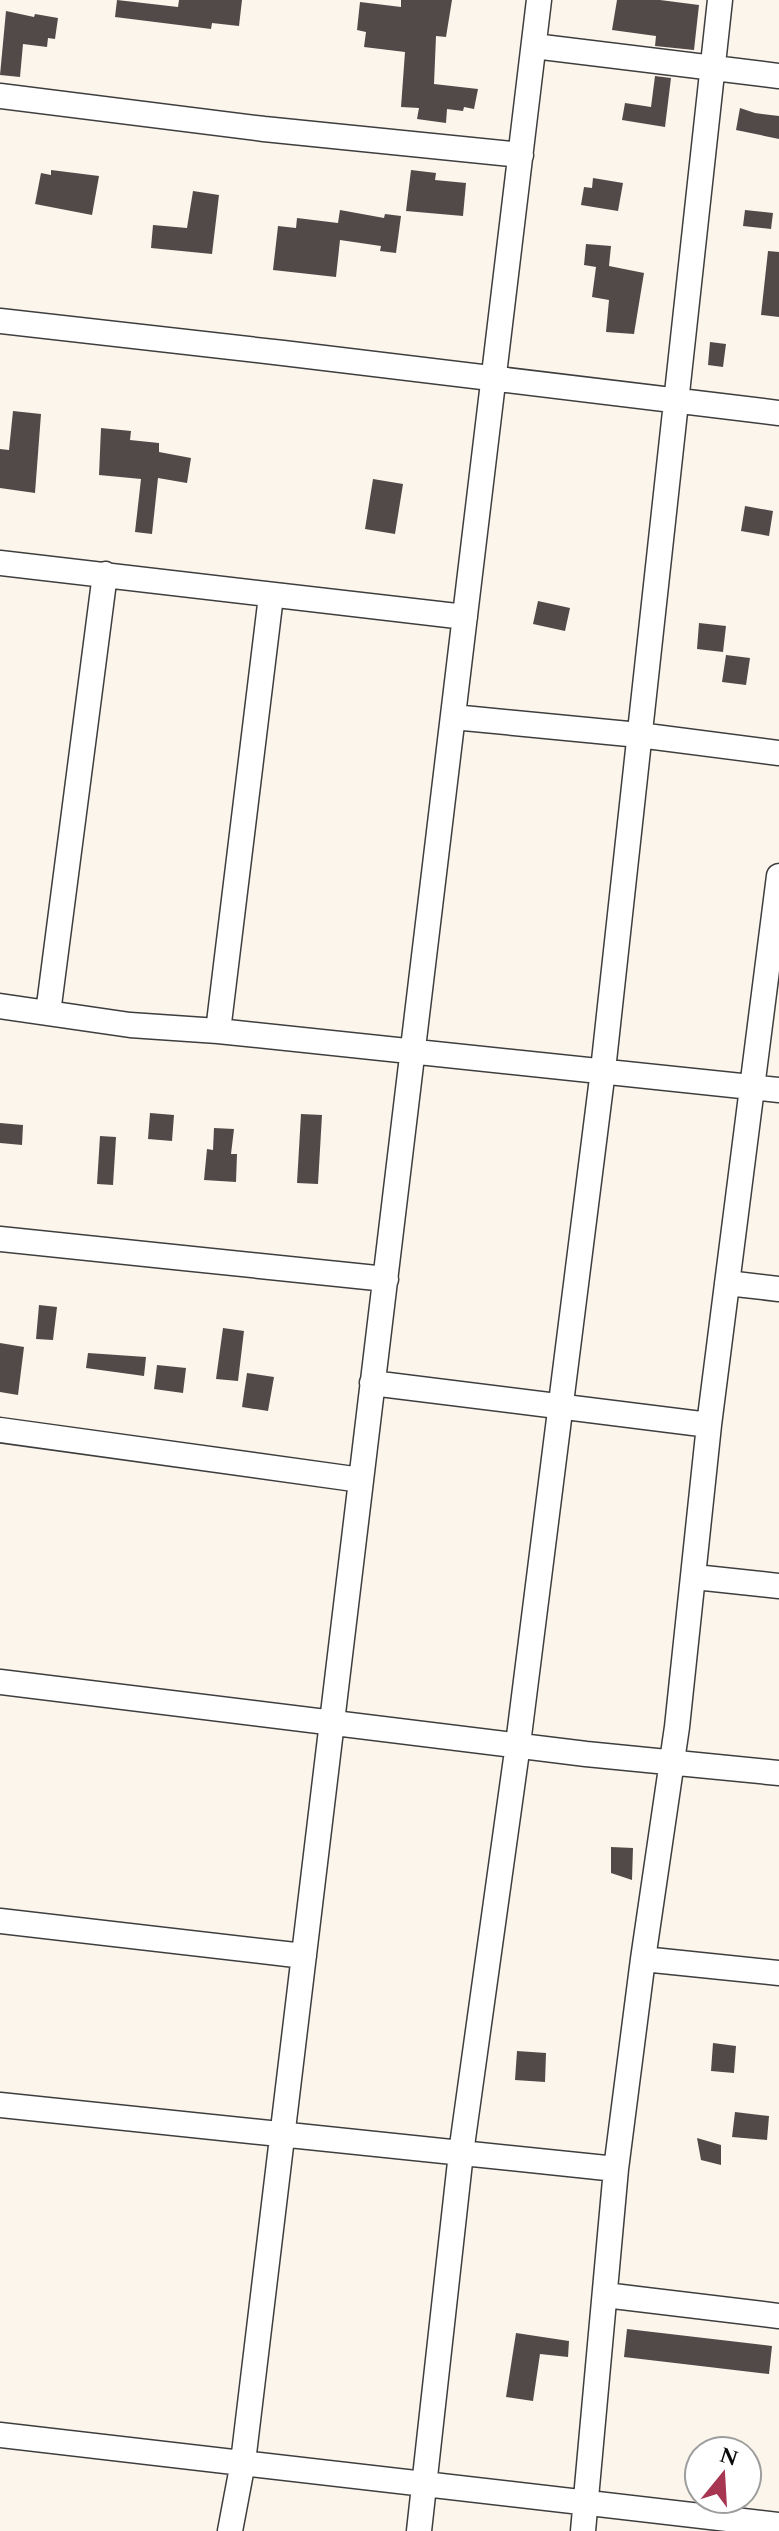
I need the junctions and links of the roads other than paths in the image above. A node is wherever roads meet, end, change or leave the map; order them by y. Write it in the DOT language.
graph roads {
  1 [pos="539,0"];
  2 [pos="720,0"];
  3 [pos="534,46"];
  4 [pos="712,69"];
  5 [pos="779,76"];
  6 [pos="0,96"];
  7 [pos="521,155"];
  8 [pos="0,321"];
  9 [pos="495,379"];
  10 [pos="675,402"];
  11 [pos="779,413"];
  12 [pos="0,563"];
  13 [pos="105,574"];
  14 [pos="271,596"];
  15 [pos="465,617"];
  16 [pos="453,717"];
  17 [pos="639,735"];
  18 [pos="779,753"];
  19 [pos="779,876"];
  20 [pos="0,1006"];
  21 [pos="48,1013"];
  22 [pos="218,1031"];
  23 [pos="413,1053"];
  24 [pos="603,1070"];
  25 [pos="751,1087"];
  26 [pos="779,1090"];
  27 [pos="0,1239"];
  28 [pos="386,1279"];
  29 [pos="727,1283"];
  30 [pos="779,1289"];
  31 [pos="372,1383"];
  32 [pos="561,1407"];
  33 [pos="709,1425"];
  34 [pos="0,1430"];
  35 [pos="361,1480"];
  36 [pos="695,1577"];
  37 [pos="779,1586"];
  38 [pos="0,1682"];
  39 [pos="332,1721"];
  40 [pos="518,1744"];
  41 [pos="672,1762"];
  42 [pos="779,1773"];
  43 [pos="0,1921"];
  44 [pos="304,1956"];
  45 [pos="643,1959"];
  46 [pos="779,1973"];
  47 [pos="0,2105"];
  48 [pos="282,2134"];
  49 [pos="461,2153"];
  50 [pos="616,2169"];
  51 [pos="605,2295"];
  52 [pos="779,2316"];
  53 [pos="0,2435"];
  54 [pos="243,2462"];
  55 [pos="424,2483"];
  56 [pos="586,2503"];
  57 [pos="779,2525"];
  58 [pos="230,2531"];
  59 [pos="419,2531"];
  60 [pos="583,2531"];
  1 -- 3 [label="street"];
  2 -- 4 [label="street"];
  3 -- 4 [label="street"];
  3 -- 7 [label="street"];
  4 -- 5 [label="street"];
  4 -- 10 [label="street"];
  6 -- 7 [label="street"];
  7 -- 9 [label="street"];
  8 -- 9 [label="street"];
  9 -- 10 [label="street"];
  9 -- 15 [label="street"];
  10 -- 11 [label="street"];
  10 -- 17 [label="street"];
  12 -- 13 [label="street"];
  13 -- 14 [label="street"];
  13 -- 21 [label="street"];
  14 -- 15 [label="street"];
  14 -- 22 [label="street"];
  15 -- 16 [label="street"];
  16 -- 17 [label="street"];
  16 -- 23 [label="street"];
  17 -- 18 [label="street"];
  17 -- 24 [label="street"];
  19 -- 25 [label="street"];
  20 -- 21 [label="street"];
  21 -- 22 [label="street"];
  22 -- 23 [label="street"];
  23 -- 24 [label="street"];
  23 -- 28 [label="street"];
  24 -- 25 [label="street"];
  24 -- 32 [label="street"];
  25 -- 26 [label="street"];
  25 -- 29 [label="street"];
  27 -- 28 [label="street"];
  28 -- 31 [label="street"];
  29 -- 30 [label="street"];
  29 -- 33 [label="street"];
  31 -- 32 [label="street"];
  31 -- 35 [label="street"];
  32 -- 33 [label="street"];
  32 -- 40 [label="street"];
  33 -- 36 [label="street"];
  34 -- 35 [label="street"];
  35 -- 39 [label="street"];
  36 -- 37 [label="street"];
  36 -- 41 [label="street"];
  38 -- 39 [label="street"];
  39 -- 40 [label="street"];
  39 -- 44 [label="street"];
  40 -- 41 [label="street"];
  40 -- 49 [label="street"];
  41 -- 42 [label="street"];
  41 -- 45 [label="street"];
  43 -- 44 [label="street"];
  44 -- 48 [label="street"];
  45 -- 46 [label="street"];
  45 -- 50 [label="street"];
  47 -- 48 [label="street"];
  48 -- 49 [label="street"];
  48 -- 54 [label="street"];
  49 -- 50 [label="street"];
  49 -- 55 [label="street"];
  50 -- 51 [label="street"];
  51 -- 52 [label="street"];
  51 -- 56 [label="street"];
  53 -- 54 [label="street"];
  54 -- 55 [label="street"];
  54 -- 58 [label="street"];
  55 -- 56 [label="street"];
  55 -- 59 [label="street"];
  56 -- 57 [label="street"];
  56 -- 60 [label="street"];
}
